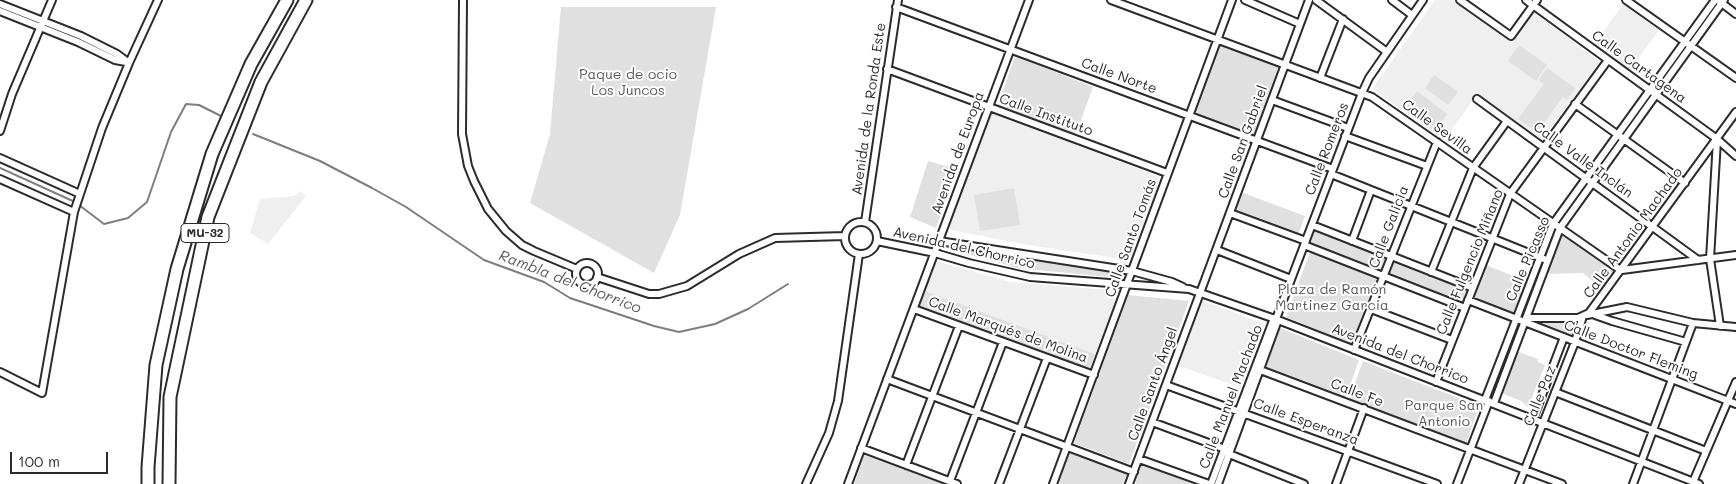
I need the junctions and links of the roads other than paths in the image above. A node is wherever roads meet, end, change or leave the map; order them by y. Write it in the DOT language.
graph roads {
  1 [pos="52,0"];
  2 [pos="158,0"];
  3 [pos="287,0"];
  4 [pos="306,0"];
  5 [pos="463,0"];
  6 [pos="1029,0"];
  7 [pos="1112,0"];
  8 [pos="1232,0"];
  9 [pos="1245,0"];
  10 [pos="1309,0"];
  11 [pos="1316,0"];
  12 [pos="1392,0"];
  13 [pos="1423,0"];
  14 [pos="1460,0"];
  15 [pos="1526,0"];
  16 [pos="1626,0"];
  17 [pos="1719,1"];
  18 [pos="1535,3"];
  19 [pos="0,4"];
  20 [pos="897,4"];
  21 [pos="0,11"];
  22 [pos="1736,14"];
  23 [pos="1412,15"];
  24 [pos="1343,20"];
  25 [pos="41,23"];
  26 [pos="1300,24"];
  27 [pos="1217,39"];
  28 [pos="1688,44"];
  29 [pos="1010,49"];
  30 [pos="1387,52"];
  31 [pos="1608,60"];
  32 [pos="129,63"];
  33 [pos="1285,65"];
  34 [pos="887,69"];
  35 [pos="1320,78"];
  36 [pos="1736,78"];
  37 [pos="1653,92"];
  38 [pos="1362,93"];
  39 [pos="1478,99"];
  40 [pos="1272,100"];
  41 [pos="1576,104"];
  42 [pos="989,107"];
  43 [pos="1736,112"];
  44 [pos="1189,116"];
  45 [pos="1507,121"];
  46 [pos="1348,128"];
  47 [pos="0,131"];
  48 [pos="1345,136"];
  49 [pos="1621,136"];
  50 [pos="1717,139"];
  51 [pos="1257,141"];
  52 [pos="1437,142"];
  53 [pos="1544,148"];
  54 [pos="1706,153"];
  55 [pos="1736,156"];
  56 [pos="1715,157"];
  57 [pos="0,158"];
  58 [pos="1427,166"];
  59 [pos="1473,168"];
  60 [pos="1332,172"];
  61 [pos="1167,173"];
  62 [pos="0,179"];
  63 [pos="1589,180"];
  64 [pos="1685,183"];
  65 [pos="1371,190"];
  66 [pos="80,194"];
  67 [pos="1510,194"];
  68 [pos="1411,206"];
  69 [pos="74,212"];
  70 [pos="1230,213"];
  71 [pos="1451,221"];
  72 [pos="865,222"];
  73 [pos="1312,225"];
  74 [pos="1556,226"];
  75 [pos="1654,226"];
  76 [pos="845,236"];
  77 [pos="1492,239"];
  78 [pos="877,241"];
  79 [pos="939,241"];
  80 [pos="1352,241"];
  81 [pos="1305,243"];
  82 [pos="1217,250"];
  83 [pos="934,253"];
  84 [pos="859,254"];
  85 [pos="1736,255"];
  86 [pos="1391,256"];
  87 [pos="1540,258"];
  88 [pos="1710,259"];
  89 [pos="1548,260"];
  90 [pos="1698,260"];
  91 [pos="577,268"];
  92 [pos="1622,270"];
  93 [pos="1132,271"];
  94 [pos="1431,272"];
  95 [pos="598,277"];
  96 [pos="1384,277"];
  97 [pos="1292,279"];
  98 [pos="1128,284"];
  99 [pos="1473,288"];
  100 [pos="1189,289"];
  101 [pos="1200,293"];
  102 [pos="1468,300"];
  103 [pos="1371,308"];
  104 [pos="1465,308"];
  105 [pos="914,309"];
  106 [pos="1595,315"];
  107 [pos="1584,316"];
  108 [pos="1276,319"];
  109 [pos="1517,319"];
  110 [pos="1525,320"];
  111 [pos="1693,323"];
  112 [pos="959,326"];
  113 [pos="1720,326"];
  114 [pos="1736,327"];
  115 [pos="1564,337"];
  116 [pos="1452,340"];
  117 [pos="1003,342"];
  118 [pos="1575,342"];
  119 [pos="1686,342"];
  120 [pos="1354,350"];
  121 [pos="1047,358"];
  122 [pos="1257,369"];
  123 [pos="0,372"];
  124 [pos="1094,375"];
  125 [pos="1672,378"];
  126 [pos="887,379"];
  127 [pos="1436,382"];
  128 [pos="1736,382"];
  129 [pos="1166,385"];
  130 [pos="1555,392"];
  131 [pos="933,397"];
  132 [pos="1728,401"];
  133 [pos="1489,402"];
  134 [pos="1736,404"];
  135 [pos="1364,408"];
  136 [pos="1241,412"];
  137 [pos="976,413"];
  138 [pos="1533,419"];
  139 [pos="1152,422"];
  140 [pos="1542,422"];
  141 [pos="1020,429"];
  142 [pos="1653,430"];
  143 [pos="1067,447"];
  144 [pos="861,448"];
  145 [pos="1470,449"];
  146 [pos="1227,451"];
  147 [pos="1348,451"];
  148 [pos="1706,451"];
  149 [pos="1139,459"];
  150 [pos="1642,461"];
  151 [pos="906,465"];
  152 [pos="1524,470"];
  153 [pos="1134,472"];
  154 [pos="954,483"];
  155 [pos="1696,483"];
  156 [pos="148,484"];
  157 [pos="169,484"];
  158 [pos="806,484"];
  159 [pos="848,484"];
  160 [pos="1000,484"];
  161 [pos="1053,484"];
  162 [pos="1129,484"];
  163 [pos="1210,484"];
  164 [pos="1218,484"];
  165 [pos="1304,484"];
  166 [pos="1336,484"];
  167 [pos="1437,484"];
  168 [pos="1457,484"];
  169 [pos="1519,484"];
  170 [pos="1562,484"];
  171 [pos="1633,484"];
  1 -- 25 [label="street"];
  2 -- 32 [label="street"];
  3 -- 156 [label="highway, MU-32"];
  4 -- 157 [label="highway, MU-32"];
  5 -- 91 [label="street"];
  6 -- 29 [label="street, Avenida de Europa"];
  7 -- 27 [label="street, Calle Sevilla"];
  8 -- 27 [label="street, Calle Santo Tomás"];
  9 -- 26 [label="street"];
  10 -- 26 [label="street, Calle San Gabriel"];
  11 -- 24 [label="street"];
  12 -- 23 [label="street"];
  13 -- 23 [label="street, Calle Romeros"];
  14 -- 18 [label="street"];
  15 -- 18 [label="street, Calle Cartagena"];
  16 -- 28 [label="street"];
  17 -- 22 [label="street"];
  17 -- 28 [label="street, Calle Picasso"];
  18 -- 31 [label="street, Calle Cartagena"];
  19 -- 25 [label="street"];
  20 -- 29 [label="street, Calle Norte"];
  20 -- 34 [label="street, Avenida de la Ronda Este"];
  21 -- 25 [label="street"];
  23 -- 30 [label="street, Calle Romeros"];
  24 -- 30 [label="street"];
  24 -- 35 [label="street"];
  25 -- 32 [label="street"];
  25 -- 47 [label="street"];
  26 -- 33 [label="street, Calle San Gabriel"];
  27 -- 33 [label="street, Calle Sevilla"];
  27 -- 44 [label="street, Calle Santo Tomás"];
  28 -- 36 [label="street"];
  28 -- 37 [label="street, Calle Picasso"];
  29 -- 42 [label="street, Avenida de Europa"];
  29 -- 44 [label="street, Calle Norte"];
  30 -- 38 [label="street, Calle Romeros"];
  31 -- 37 [label="street, Calle Cartagena"];
  31 -- 41 [label="street, Calle Fulgencio Miñano"];
  32 -- 66 [label="street"];
  33 -- 35 [label="street, Calle Sevilla"];
  33 -- 40 [label="street, Calle San Gabriel"];
  34 -- 42 [label="street, Calle Instituto"];
  34 -- 72 [label="street, Avenida de la Ronda Este"];
  35 -- 38 [label="street, Calle Sevilla"];
  37 -- 49 [label="street, Calle Picasso"];
  37 -- 50 [label="street, Calle Cartagena"];
  38 -- 46 [label="street, Calle Romeros"];
  38 -- 52 [label="street, Calle Sevilla"];
  39 -- 45 [label="street, Calle Valle Inclán"];
  40 -- 46 [label="street"];
  40 -- 51 [label="street, Calle San Gabriel"];
  41 -- 49 [label="street"];
  41 -- 53 [label="street, Calle Fulgencio Miñano"];
  42 -- 61 [label="street, Calle Instituto"];
  42 -- 79 [label="street, Avenida de Europa"];
  43 -- 50 [label="street, Calle Antonio Machado"];
  44 -- 51 [label="street, Calle Norte"];
  44 -- 61 [label="street, Calle Santo Tomás"];
  45 -- 53 [label="street, Calle Valle Inclán"];
  45 -- 59 [label="street"];
  46 -- 48 [label="street, Calle Romeros"];
  48 -- 58 [label="street"];
  48 -- 60 [label="street, Calle Romeros"];
  49 -- 63 [label="street, Calle Picasso"];
  49 -- 64 [label="street"];
  50 -- 54 [label="street, Calle Antonio Machado"];
  50 -- 55 [label="street, Calle Cartagena"];
  50 -- 56 [label="street"];
  51 -- 60 [label="street, Calle Norte"];
  51 -- 70 [label="street, Calle San Gabriel"];
  52 -- 58 [label="street, Calle Galicia"];
  52 -- 59 [label="street, Calle Sevilla"];
  53 -- 63 [label="street, Calle Valle Inclán"];
  53 -- 67 [label="street, Calle Fulgencio Miñano"];
  54 -- 56 [label="street"];
  54 -- 64 [label="street, Calle Antonio Machado"];
  56 -- 88 [label="street"];
  57 -- 66 [label="street"];
  58 -- 68 [label="street, Calle Galicia"];
  59 -- 67 [label="street, Calle Sevilla"];
  59 -- 71 [label="street"];
  60 -- 65 [label="street, Calle Norte"];
  60 -- 73 [label="street, Calle Romeros"];
  61 -- 93 [label="street, Calle Santo Tomás"];
  62 -- 69 [label="street"];
  63 -- 74 [label="street, Calle Picasso"];
  63 -- 75 [label="street, Calle Valle Inclán"];
  64 -- 75 [label="street, Calle Antonio Machado"];
  65 -- 68 [label="street, Calle Norte"];
  65 -- 80 [label="street"];
  66 -- 69 [label="street"];
  67 -- 74 [label="street, Calle Sevilla"];
  67 -- 77 [label="street, Calle Fulgencio Miñano"];
  68 -- 71 [label="street, Calle Norte"];
  68 -- 86 [label="street, Calle Galicia"];
  69 -- 123 [label="street"];
  70 -- 81 [label="street"];
  70 -- 82 [label="street, Calle San Gabriel"];
  71 -- 77 [label="street, Calle Norte"];
  71 -- 94 [label="street"];
  72 -- 76 [label="street"];
  72 -- 78 [label="street"];
  73 -- 80 [label="street"];
  73 -- 81 [label="street, Calle Romeros"];
  74 -- 87 [label="street, Calle Picasso"];
  74 -- 89 [label="street, Calle Picasso"];
  74 -- 92 [label="street, Calle Sevilla"];
  75 -- 90 [label="street, Calle Valle Inclán"];
  75 -- 92 [label="street, Calle Antonio Machado"];
  76 -- 84 [label="street"];
  76 -- 95 [label="street"];
  77 -- 87 [label="street, Calle Norte"];
  77 -- 99 [label="street, Calle Fulgencio Miñano"];
  78 -- 83 [label="street, Avenida del Chorrico"];
  78 -- 84 [label="street"];
  79 -- 83 [label="street, Avenida de Europa"];
  79 -- 93 [label="street, Avenida del Chorrico"];
  80 -- 86 [label="street"];
  81 -- 96 [label="street"];
  81 -- 97 [label="street, Calle Romeros"];
  82 -- 97 [label="street"];
  82 -- 101 [label="street, Calle San Gabriel"];
  83 -- 98 [label="street, Avenida del Chorrico"];
  83 -- 105 [label="street, Avenida de Europa"];
  84 -- 158 [label="street"];
  85 -- 88 [label="street"];
  86 -- 94 [label="street"];
  86 -- 96 [label="street, Calle Galicia"];
  87 -- 89 [label="street, Calle Norte"];
  87 -- 109 [label="street, Calle Picasso"];
  88 -- 90 [label="street"];
  88 -- 113 [label="street"];
  89 -- 110 [label="street, Calle Picasso"];
  90 -- 92 [label="street"];
  91 -- 95 [label="street"];
  91 -- 95 [label="street"];
  92 -- 107 [label="street, Calle Antonio Machado"];
  93 -- 98 [label="street, Calle Santo Tomás"];
  93 -- 100 [label="street, Avenida del Chorrico"];
  94 -- 99 [label="street"];
  96 -- 103 [label="street, Calle Galicia"];
  96 -- 104 [label="street"];
  97 -- 108 [label="street, Calle Romeros"];
  98 -- 100 [label="street, Avenida del Chorrico"];
  98 -- 124 [label="street, Calle Santo Tomás"];
  99 -- 102 [label="street, Calle Fulgencio Miñano"];
  100 -- 101 [label="street, Avenida del Chorrico"];
  101 -- 108 [label="street, Avenida del Chorrico"];
  101 -- 129 [label="street, Calle Santo Ángel"];
  102 -- 104 [label="street, Calle Fulgencio Miñano"];
  102 -- 109 [label="street, Calle Doctor Fleming"];
  103 -- 116 [label="street"];
  103 -- 120 [label="street, Calle Galicia"];
  104 -- 116 [label="street, Calle Fulgencio Miñano"];
  105 -- 112 [label="street, Calle Marqués de Molina"];
  105 -- 126 [label="street, Avenida de Europa"];
  106 -- 107 [label="street"];
  106 -- 111 [label="street"];
  106 -- 119 [label="street"];
  107 -- 110 [label="street, Calle Antonio Machado"];
  107 -- 118 [label="street, Calle Paz"];
  108 -- 120 [label="street, Avenida del Chorrico"];
  108 -- 122 [label="street, Calle Manuel Machado"];
  109 -- 110 [label="street, Calle Doctor Fleming"];
  109 -- 133 [label="street, Calle Picasso"];
  110 -- 115 [label="street, Calle Doctor Fleming"];
  110 -- 133 [label="street, Calle Picasso"];
  111 -- 113 [label="street"];
  111 -- 119 [label="street"];
  112 -- 117 [label="street, Calle Marqués de Molina"];
  112 -- 131 [label="street"];
  113 -- 114 [label="street"];
  115 -- 118 [label="street, Calle Doctor Fleming"];
  115 -- 138 [label="street, Calle Paz"];
  116 -- 127 [label="street, Calle Fulgencio Miñano"];
  117 -- 121 [label="street, Calle Marqués de Molina"];
  117 -- 137 [label="street"];
  118 -- 125 [label="street, Calle Doctor Fleming"];
  118 -- 130 [label="street, Calle Paz"];
  119 -- 125 [label="street"];
  120 -- 127 [label="street, Avenida del Chorrico"];
  121 -- 124 [label="street, Calle Marqués de Molina"];
  121 -- 141 [label="street"];
  122 -- 135 [label="street, Calle Fe"];
  122 -- 136 [label="street, Calle Manuel Machado"];
  124 -- 143 [label="street, Calle Santo Tomás"];
  125 -- 132 [label="street, Calle Doctor Fleming"];
  125 -- 142 [label="street"];
  126 -- 131 [label="street"];
  126 -- 144 [label="street, Avenida de Europa"];
  127 -- 133 [label="street, Avenida del Chorrico"];
  128 -- 132 [label="street"];
  129 -- 136 [label="street, Calle Esperanza"];
  129 -- 139 [label="street, Calle Santo Ángel"];
  130 -- 140 [label="street, Calle Paz"];
  130 -- 142 [label="street"];
  131 -- 137 [label="street"];
  131 -- 151 [label="street"];
  132 -- 134 [label="street, Calle Doctor Fleming"];
  132 -- 148 [label="street"];
  133 -- 138 [label="street, Avenida del Chorrico"];
  133 -- 145 [label="street"];
  135 -- 145 [label="street, Calle Fe"];
  135 -- 147 [label="street"];
  136 -- 146 [label="street, Calle Manuel Machado"];
  136 -- 147 [label="street, Calle Esperanza"];
  137 -- 141 [label="street"];
  137 -- 154 [label="street"];
  138 -- 140 [label="street, Avenida del Chorrico"];
  139 -- 146 [label="street"];
  139 -- 149 [label="street, Calle Santo Ángel"];
  140 -- 150 [label="street, Avenida del Chorrico"];
  140 -- 152 [label="street, Calle Paz"];
  141 -- 143 [label="street"];
  141 -- 160 [label="street"];
  142 -- 148 [label="street"];
  142 -- 150 [label="street"];
  143 -- 153 [label="street"];
  143 -- 161 [label="street, Calle Santo Tomás"];
  144 -- 151 [label="street"];
  144 -- 159 [label="street, Avenida de Europa"];
  145 -- 152 [label="street, Calle Fe"];
  145 -- 168 [label="street"];
  146 -- 163 [label="street, Calle Manuel Machado"];
  146 -- 164 [label="street, Calle Manuel Machado"];
  146 -- 165 [label="street"];
  147 -- 166 [label="street"];
  147 -- 167 [label="street, Calle Esperanza"];
  148 -- 155 [label="street"];
  149 -- 153 [label="street, Calle Santo Ángel"];
  149 -- 163 [label="street"];
  150 -- 155 [label="street, Avenida del Chorrico"];
  150 -- 171 [label="street"];
  151 -- 154 [label="street"];
  152 -- 169 [label="street, Calle Paz"];
  152 -- 170 [label="street, Calle Fe"];
  153 -- 162 [label="street, Calle Santo Ángel"];
}
